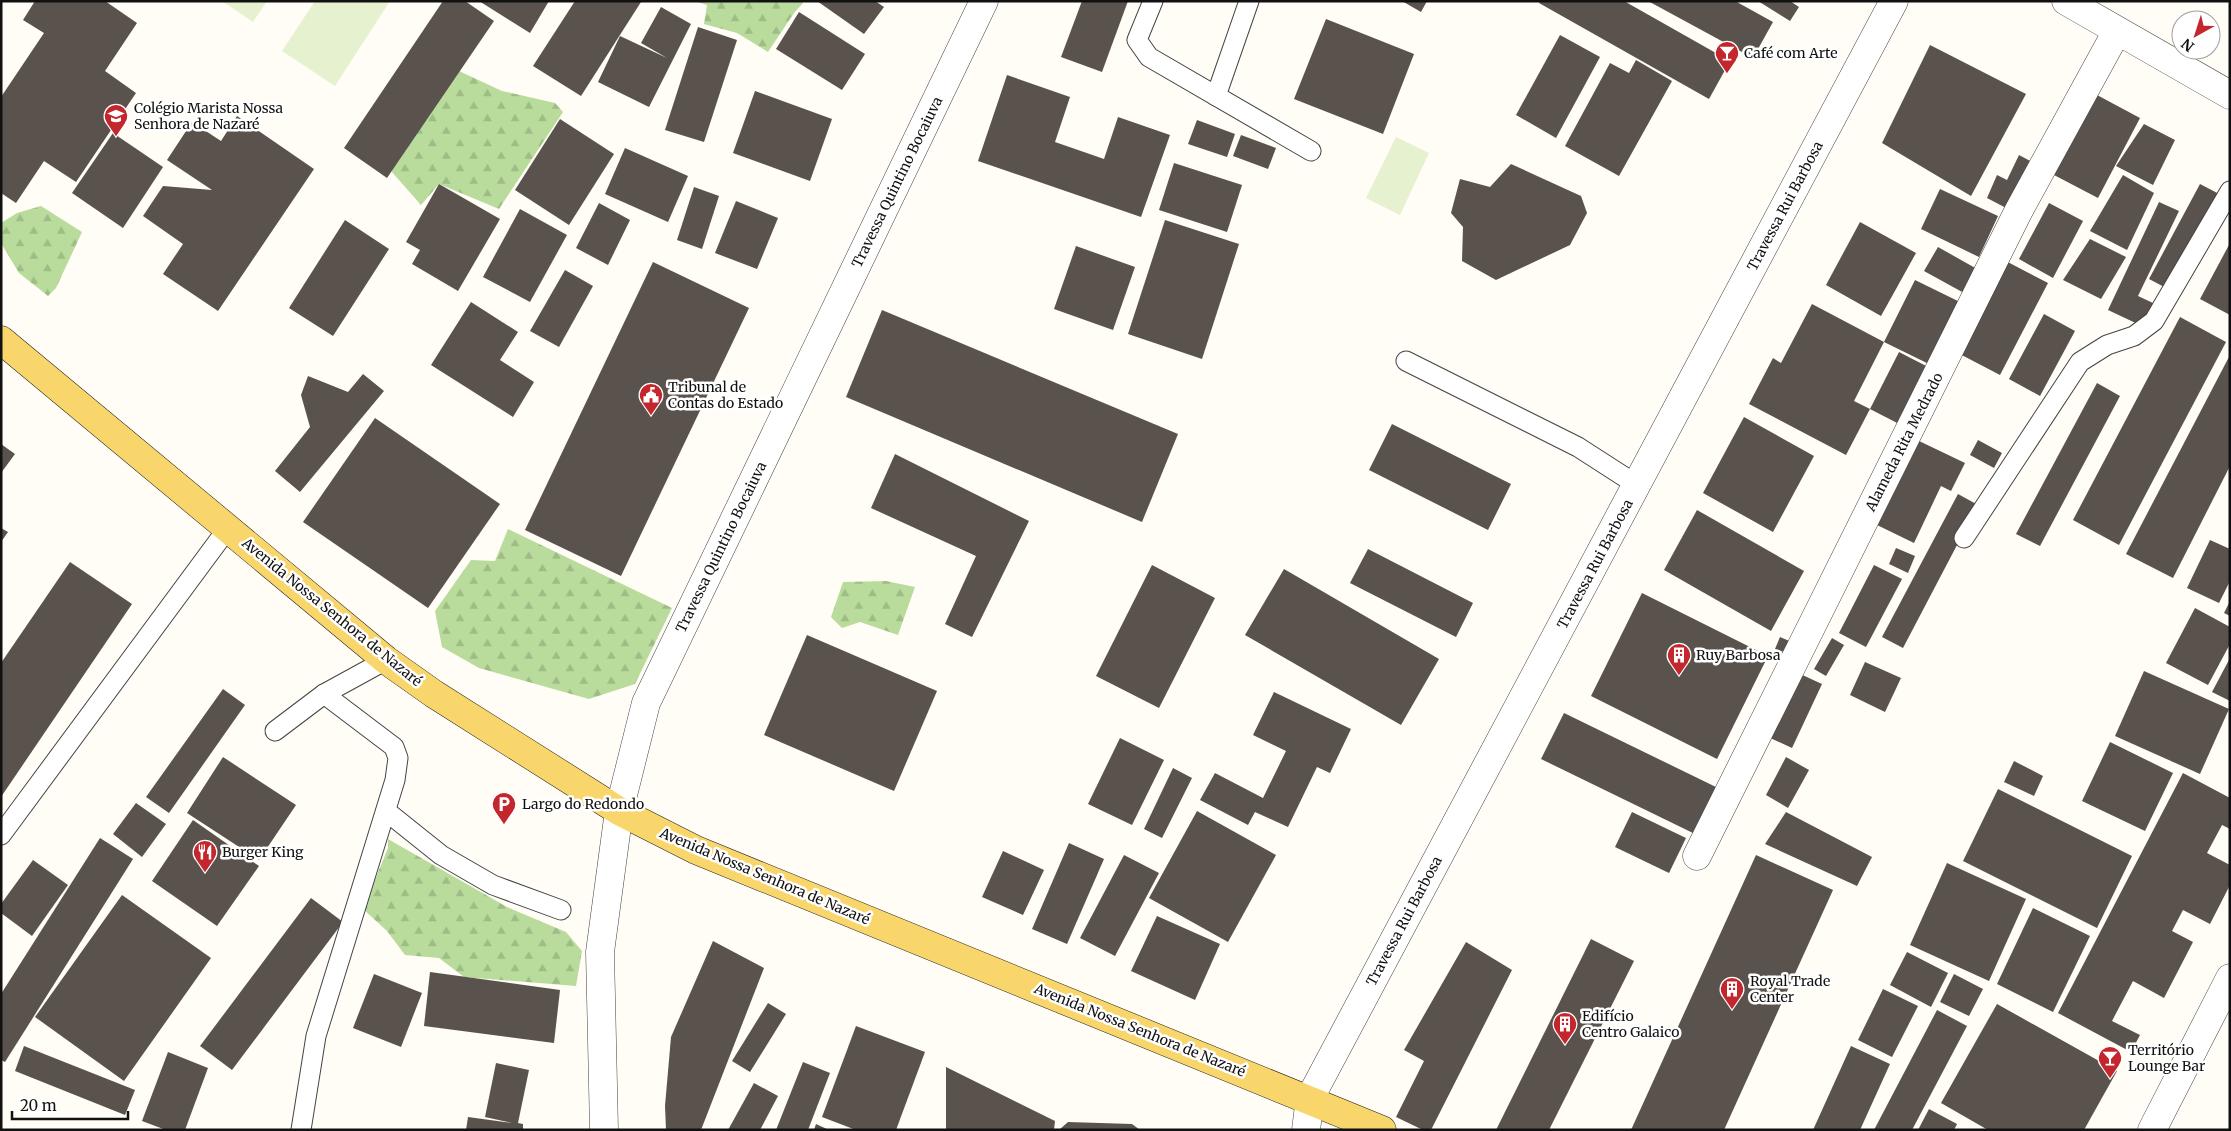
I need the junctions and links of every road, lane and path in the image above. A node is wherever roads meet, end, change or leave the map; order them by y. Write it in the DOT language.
graph roads {
  1 [pos="984,1"];
  2 [pos="1153,1"];
  3 [pos="1249,1"];
  4 [pos="1894,1"];
  5 [pos="2066,1"];
  6 [pos="2117,31"];
  7 [pos="2230,95"];
  8 [pos="1216,96"];
  9 [pos="1311,151"];
  10 [pos="2230,191"];
  11 [pos="1,340"];
  12 [pos="1406,360"];
  13 [pos="1637,485"];
  14 [pos="228,528"];
  15 [pos="1964,538"];
  16 [pos="386,660"];
  17 [pos="324,694"];
  18 [pos="275,731"];
  19 [pos="386,811"];
  20 [pos="619,811"];
  21 [pos="1,836"];
  22 [pos="1697,856"];
  23 [pos="561,910"];
  24 [pos="2230,978"];
  25 [pos="1310,1098"];
  26 [pos="301,1130"];
  27 [pos="604,1130"];
  28 [pos="1306,1130"];
  29 [pos="1382,1130"];
  30 [pos="2152,1130"];
  1 -- 20 [label="street, Travessa Quintino Bocaiuva"];
  2 -- 8 [label="lane"];
  3 -- 8 [label="lane"];
  4 -- 13 [label="street, Travessa Rui Barbosa"];
  5 -- 6 [label="street"];
  6 -- 7 [label="street"];
  6 -- 22 [label="street, Alameda Rita Medrado"];
  8 -- 9 [label="lane"];
  10 -- 15 [label="lane"];
  11 -- 14 [label="main road, Avenida Nossa Senhora de Nazaré"];
  12 -- 13 [label="lane"];
  13 -- 25 [label="street, Travessa Rui Barbosa"];
  14 -- 16 [label="main road, Avenida Nossa Senhora de Nazaré"];
  14 -- 21 [label="lane"];
  16 -- 17 [label="lane"];
  16 -- 20 [label="main road, Avenida Nossa Senhora de Nazaré"];
  17 -- 18 [label="lane"];
  17 -- 19 [label="lane"];
  19 -- 23 [label="lane"];
  19 -- 26 [label="lane"];
  20 -- 25 [label="main road, Avenida Nossa Senhora de Nazaré"];
  20 -- 27 [label="street, Travessa Quintino Bocaiuva"];
  24 -- 30 [label="street"];
  25 -- 28 [label="street, Travessa Rui Barbosa"];
  25 -- 29 [label="main road, Avenida Nossa Senhora de Nazaré"];
}
